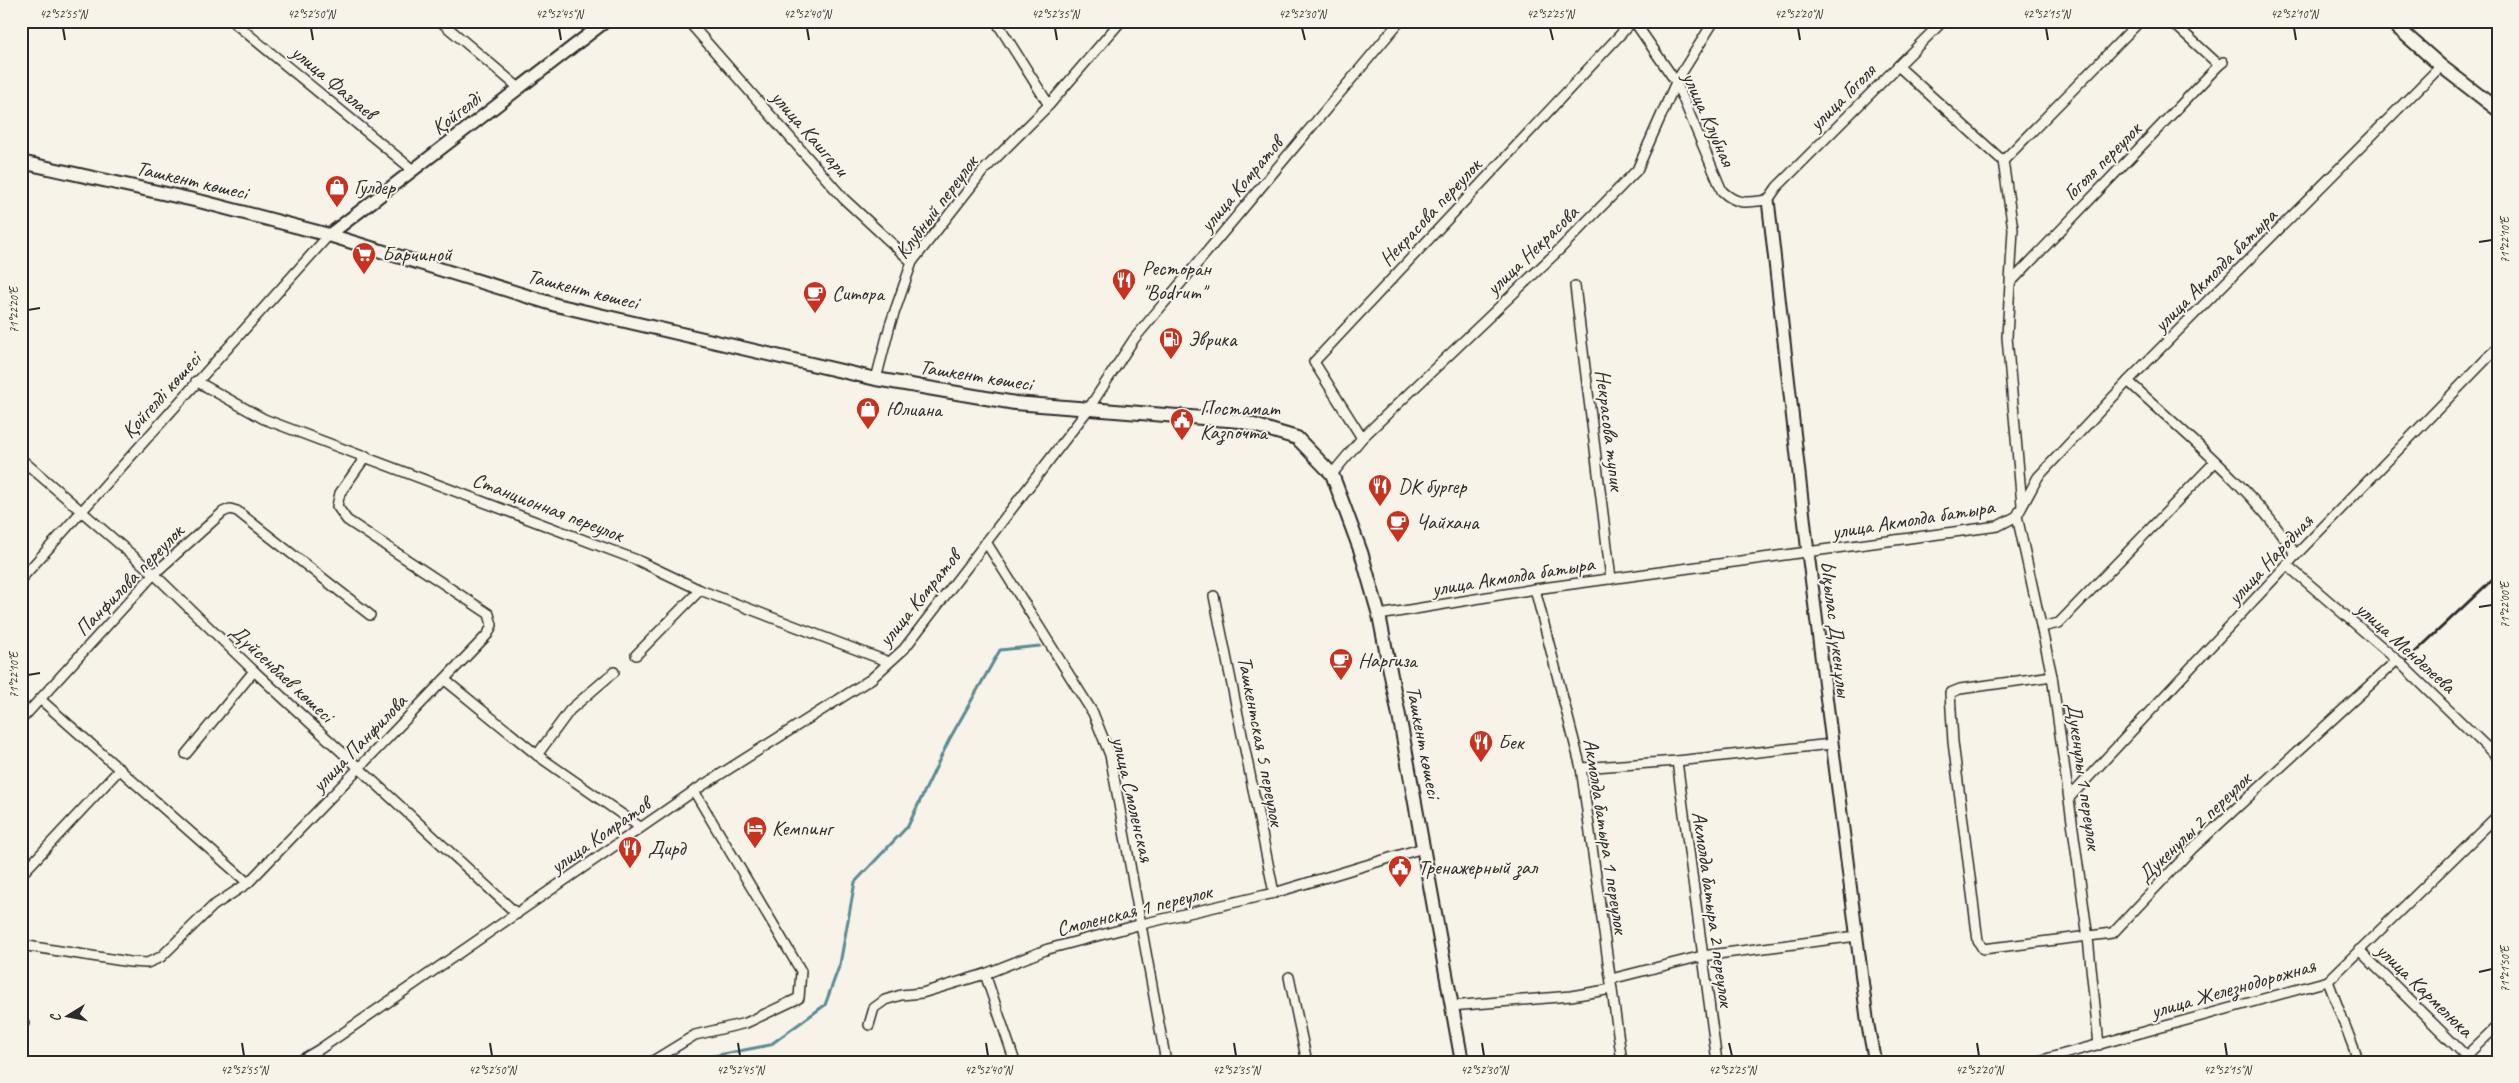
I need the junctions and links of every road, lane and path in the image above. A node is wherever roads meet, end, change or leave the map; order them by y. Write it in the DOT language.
graph roads {
  1 [pos="232,21"];
  2 [pos="440,21"];
  3 [pos="606,21"];
  4 [pos="688,21"];
  5 [pos="996,21"];
  6 [pos="1122,21"];
  7 [pos="1400,21"];
  8 [pos="1633,21"];
  9 [pos="1714,21"];
  10 [pos="1943,21"];
  11 [pos="2140,21"];
  12 [pos="2171,21"];
  13 [pos="2390,21"];
  14 [pos="1898,66"];
  15 [pos="2441,66"];
  16 [pos="1676,82"];
  17 [pos="519,88"];
  18 [pos="1049,105"];
  19 [pos="2498,110"];
  20 [pos="2003,161"];
  21 [pos="21,162"];
  22 [pos="413,170"];
  23 [pos="1768,200"];
  24 [pos="329,235"];
  25 [pos="912,262"];
  26 [pos="2010,282"];
  27 [pos="1575,286"];
  28 [pos="2498,347"];
  29 [pos="876,379"];
  30 [pos="196,381"];
  31 [pos="2128,381"];
  32 [pos="1087,410"];
  33 [pos="1362,438"];
  34 [pos="366,456"];
  35 [pos="21,459"];
  36 [pos="2215,462"];
  37 [pos="1332,474"];
  38 [pos="2022,506"];
  39 [pos="81,512"];
  40 [pos="2017,516"];
  41 [pos="986,542"];
  42 [pos="1808,553"];
  43 [pos="2296,555"];
  44 [pos="2288,566"];
  45 [pos="154,574"];
  46 [pos="21,579"];
  47 [pos="1611,579"];
  48 [pos="700,590"];
  49 [pos="1535,590"];
  50 [pos="1214,596"];
  51 [pos="370,615"];
  52 [pos="1378,615"];
  53 [pos="2042,627"];
  54 [pos="636,655"];
  55 [pos="2397,660"];
  56 [pos="890,662"];
  57 [pos="254,671"];
  58 [pos="614,672"];
  59 [pos="2052,676"];
  60 [pos="445,680"];
  61 [pos="41,700"];
  62 [pos="21,720"];
  63 [pos="1831,744"];
  64 [pos="186,754"];
  65 [pos="537,755"];
  66 [pos="2498,758"];
  67 [pos="1677,761"];
  68 [pos="1581,768"];
  69 [pos="120,769"];
  70 [pos="359,769"];
  71 [pos="694,791"];
  72 [pos="2070,797"];
  73 [pos="2498,816"];
  74 [pos="640,828"];
  75 [pos="1423,848"];
  76 [pos="21,875"];
  77 [pos="248,883"];
  78 [pos="1274,894"];
  79 [pos="517,914"];
  80 [pos="1142,924"];
  81 [pos="1857,936"];
  82 [pos="2088,938"];
  83 [pos="21,945"];
  84 [pos="2359,950"];
  85 [pos="1702,956"];
  86 [pos="985,974"];
  87 [pos="1289,978"];
  88 [pos="1611,979"];
  89 [pos="2328,981"];
  90 [pos="1612,989"];
  91 [pos="1451,1006"];
  92 [pos="869,1025"];
  93 [pos="2498,1025"];
  94 [pos="2099,1045"];
  95 [pos="2470,1059"];
  96 [pos="298,1062"];
  97 [pos="651,1062"];
  98 [pos="1012,1062"];
  99 [pos="1166,1062"];
  100 [pos="1306,1062"];
  101 [pos="1462,1062"];
  102 [pos="1622,1062"];
  103 [pos="1717,1062"];
  104 [pos="1875,1062"];
  105 [pos="2036,1062"];
  106 [pos="2359,1062"];
  1 -- 22 [label="street, улица Фазлаев"];
  2 -- 17 [label="street"];
  3 -- 17 [label="street, Қойгелді"];
  4 -- 25 [label="street, улица Кашгари"];
  5 -- 18 [label="street"];
  6 -- 18 [label="street, Клубный переулок"];
  7 -- 32 [label="street, улица Комратов"];
  8 -- 16 [label="street, улица Клубная"];
  8 -- 33 [label="street, Некрасова переулок"];
  9 -- 16 [label="street, улица Некрасова"];
  10 -- 14 [label="street, улица Гоголя"];
  11 -- 20 [label="street"];
  12 -- 26 [label="street, Гоголя переулок"];
  13 -- 15 [label="main road"];
  14 -- 20 [label="street"];
  14 -- 23 [label="street, улица Гоголя"];
  15 -- 19 [label="main road"];
  15 -- 31 [label="street, улица Акмолда батыра"];
  16 -- 23 [label="street, улица Клубная"];
  16 -- 33 [label="street, улица Некрасова"];
  17 -- 22 [label="street, Қойгелді"];
  18 -- 25 [label="street, Клубный переулок"];
  20 -- 26 [label="street"];
  21 -- 24 [label="main road, Ташкент көшесі"];
  22 -- 24 [label="street, Қойгелді"];
  23 -- 42 [label="street, Ықылас Дүкенұлы"];
  24 -- 29 [label="main road, Ташкент көшесі"];
  24 -- 30 [label="street, Қойгелді көшесі"];
  25 -- 29 [label="street, Клубный переулок"];
  26 -- 38 [label="street"];
  27 -- 47 [label="street, Некрасова тупик"];
  28 -- 43 [label="street, улица Народная"];
  29 -- 32 [label="main road, Ташкент көшесі"];
  30 -- 34 [label="street, Станционная переулок"];
  30 -- 39 [label="street, Қойгелді көшесі"];
  31 -- 36 [label="street"];
  31 -- 38 [label="street, улица Акмолда батыра"];
  32 -- 37 [label="main road, Ташкент көшесі"];
  32 -- 41 [label="street, улица Комратов"];
  33 -- 37 [label="street, улица Некрасова"];
  34 -- 48 [label="street, Станционная переулок"];
  34 -- 60 [label="street, улица Панфилова"];
  35 -- 39 [label="street, Дүйсенбаев көшесі"];
  36 -- 43 [label="street"];
  36 -- 53 [label="street"];
  37 -- 52 [label="main road, Ташкент көшесі"];
  38 -- 40 [label="street, улица Акмолда батыра"];
  39 -- 45 [label="street, Дүйсенбаев көшесі"];
  39 -- 46 [label="street, Қойгелді көшесі"];
  40 -- 42 [label="street, улица Акмолда батыра"];
  40 -- 53 [label="street, Дукенулы 1 переулок"];
  41 -- 56 [label="street, улица Комратов"];
  41 -- 80 [label="street, улица Смоленская"];
  42 -- 47 [label="street, улица Акмолда батыра"];
  42 -- 63 [label="street, Ықылас Дүкенұлы"];
  43 -- 44 [label="street, улица Народная"];
  44 -- 55 [label="street, улица Менделеева"];
  44 -- 72 [label="street, улица Народная"];
  45 -- 51 [label="street, Панфилова переулок"];
  45 -- 57 [label="street, Дүйсенбаев көшесі"];
  45 -- 61 [label="street, Панфилова переулок"];
  47 -- 49 [label="street, улица Акмолда батыра"];
  48 -- 54 [label="street"];
  48 -- 56 [label="street, Станционная переулок"];
  49 -- 52 [label="street, улица Акмолда батыра"];
  49 -- 68 [label="street, Акмолда батыра 1 переулок"];
  50 -- 78 [label="street, Ташкентская 5 переулок"];
  52 -- 75 [label="main road, Ташкент көшесі"];
  53 -- 59 [label="street, Дукенулы 1 переулок"];
  55 -- 66 [label="street, улица Менделеева"];
  55 -- 82 [label="street, Дукенулы 2 переулок"];
  56 -- 71 [label="street, улица Комратов"];
  57 -- 64 [label="street"];
  57 -- 70 [label="street, Дүйсенбаев көшесі"];
  58 -- 65 [label="street"];
  59 -- 72 [label="street, Дукенулы 1 переулок"];
  59 -- 82 [label="street, Дукенулы 2 переулок"];
  60 -- 65 [label="street"];
  60 -- 70 [label="street, улица Панфилова"];
  61 -- 62 [label="street, Панфилова переулок"];
  61 -- 69 [label="street"];
  63 -- 67 [label="street"];
  63 -- 81 [label="street, Ықылас Дүкенұлы"];
  65 -- 74 [label="street"];
  67 -- 68 [label="street"];
  67 -- 85 [label="street, Акмолда батыра 2 переулок"];
  68 -- 88 [label="street, Акмолда батыра 1 переулок"];
  69 -- 76 [label="street"];
  69 -- 77 [label="street"];
  70 -- 77 [label="street, улица Панфилова"];
  70 -- 79 [label="street, Дүйсенбаев көшесі"];
  71 -- 74 [label="street, улица Комратов"];
  71 -- 97 [label="street"];
  72 -- 82 [label="street, Дукенулы 1 переулок"];
  73 -- 84 [label="street, улица Железнодорожная"];
  74 -- 79 [label="street, улица Комратов"];
  75 -- 78 [label="street, Смоленская 1 переулок"];
  75 -- 91 [label="main road, Ташкент көшесі"];
  77 -- 83 [label="street, улица Панфилова"];
  78 -- 80 [label="street, Смоленская 1 переулок"];
  79 -- 96 [label="street, улица Комратов"];
  80 -- 86 [label="street, Смоленская 1 переулок"];
  80 -- 99 [label="street, улица Смоленская"];
  81 -- 85 [label="street"];
  81 -- 104 [label="street, Ықылас Дүкенұлы"];
  82 -- 94 [label="street, Дукенулы 1 переулок"];
  84 -- 89 [label="street, улица Железнодорожная"];
  84 -- 95 [label="street, улица Кармелюка"];
  85 -- 88 [label="street"];
  85 -- 103 [label="street, Акмолда батыра 2 переулок"];
  86 -- 92 [label="street, Смоленская 1 переулок"];
  86 -- 98 [label="street"];
  87 -- 100 [label="street"];
  88 -- 90 [label="street, Акмолда батыра 1 переулок"];
  89 -- 94 [label="street, улица Железнодорожная"];
  89 -- 106 [label="street"];
  90 -- 91 [label="street"];
  90 -- 102 [label="street, Акмолда батыра 1 переулок"];
  91 -- 101 [label="main road, Ташкент көшесі"];
  93 -- 95 [label="street, улица Кармелюка"];
  94 -- 105 [label="street, улица Железнодорожная"];
}
